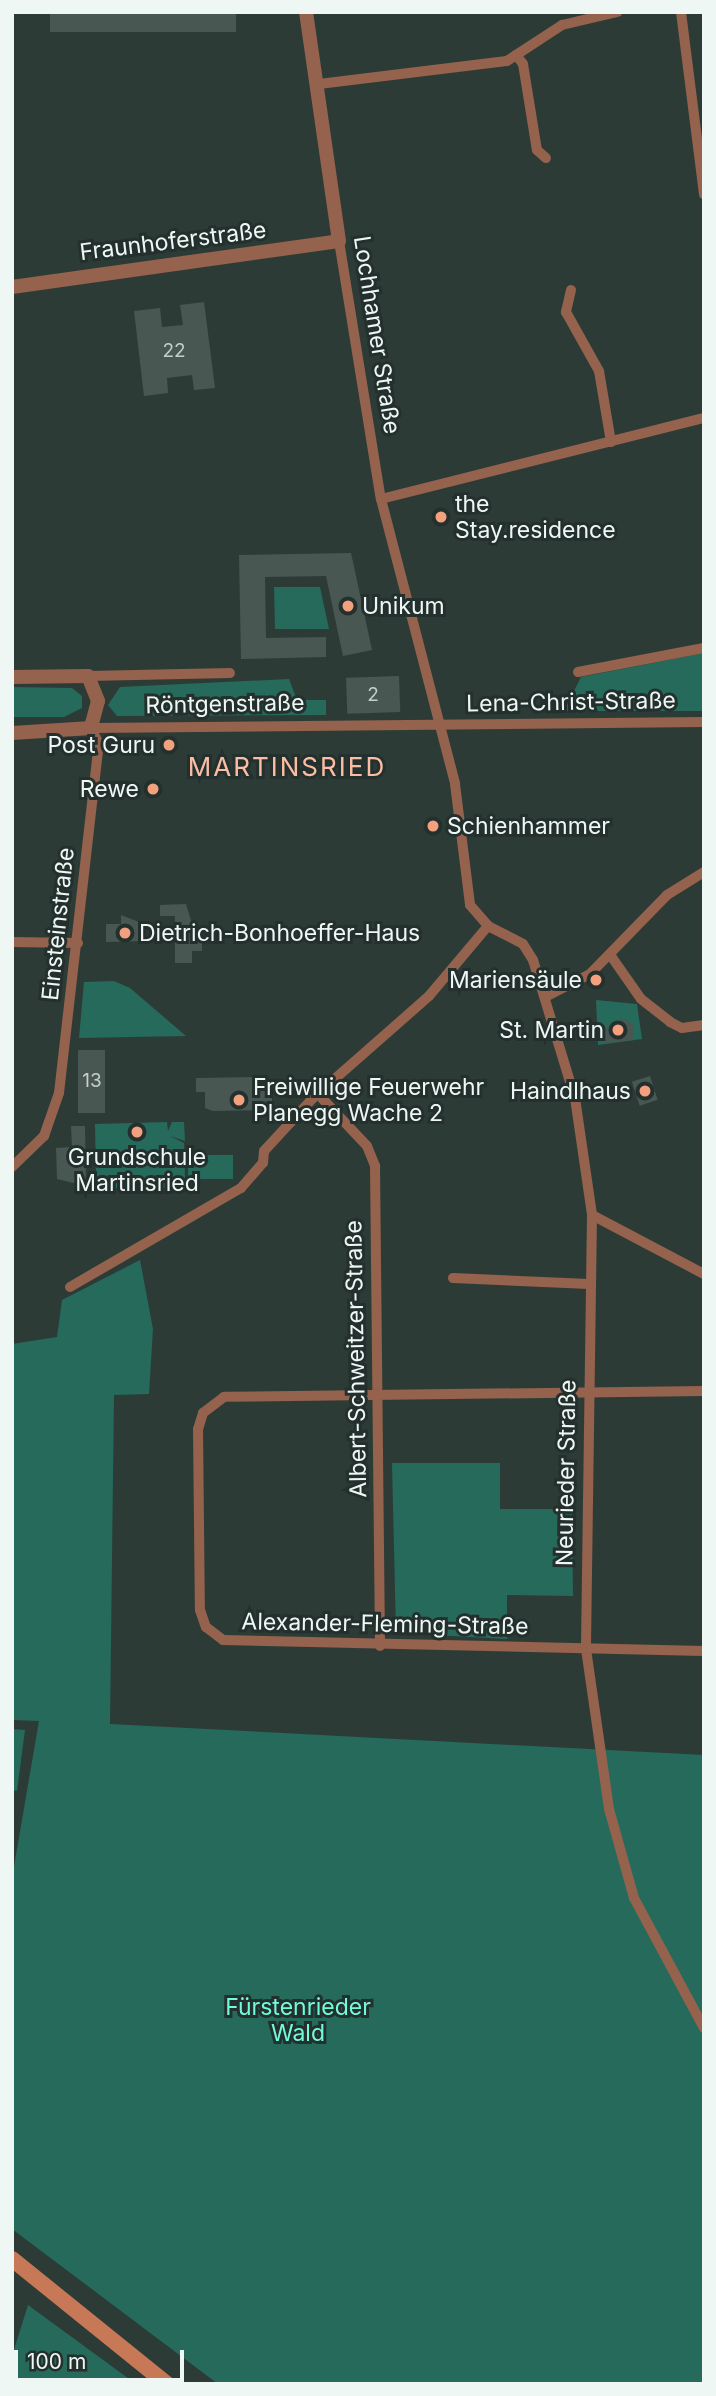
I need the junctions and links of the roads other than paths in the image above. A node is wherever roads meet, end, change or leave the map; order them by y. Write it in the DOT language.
graph roads {
  1 [pos="306,12"];
  2 [pos="617,12"];
  3 [pos="681,12"];
  4 [pos="516,55"];
  5 [pos="319,84"];
  6 [pos="545,158"];
  7 [pos="704,195"];
  8 [pos="339,241"];
  9 [pos="12,287"];
  10 [pos="571,290"];
  11 [pos="704,418"];
  12 [pos="611,442"];
  13 [pos="381,499"];
  14 [pos="704,648"];
  15 [pos="578,672"];
  16 [pos="230,673"];
  17 [pos="88,676"];
  18 [pos="12,677"];
  19 [pos="704,722"];
  20 [pos="438,724"];
  21 [pos="91,728"];
  22 [pos="12,733"];
  23 [pos="704,872"];
  24 [pos="488,926"];
  25 [pos="12,942"];
  26 [pos="78,943"];
  27 [pos="611,956"];
  28 [pos="547,996"];
  29 [pos="704,1025"];
  30 [pos="318,1094"];
  31 [pos="12,1167"];
  32 [pos="592,1215"];
  33 [pos="704,1274"];
  34 [pos="453,1278"];
  35 [pos="589,1284"];
  36 [pos="71,1287"];
  37 [pos="704,1391"];
  38 [pos="587,1393"];
  39 [pos="377,1395"];
  40 [pos="380,1646"];
  41 [pos="586,1649"];
  42 [pos="704,1651"];
  43 [pos="704,2028"];
  44 [pos="12,2259"];
  45 [pos="167,2384"];
  1 -- 5 [label="street, Lochhamer Straße"];
  2 -- 4 [label="street"];
  3 -- 7 [label="street"];
  4 -- 5 [label="street"];
  4 -- 6 [label="street"];
  5 -- 8 [label="street, Lochhamer Straße"];
  8 -- 9 [label="street, Fraunhoferstraße"];
  8 -- 13 [label="street, Lochhamer Straße"];
  10 -- 12 [label="street"];
  11 -- 12 [label="street"];
  12 -- 13 [label="street"];
  13 -- 20 [label="street, Lochhamer Straße"];
  14 -- 15 [label="street"];
  16 -- 17 [label="street"];
  17 -- 18 [label="street"];
  17 -- 21 [label="street, Einsteinstraße"];
  19 -- 20 [label="street, Lena-Christ-Straße"];
  20 -- 21 [label="street, Röntgenstraße"];
  20 -- 24 [label="street, Lochhamer Straße"];
  21 -- 22 [label="street, Röntgenstraße"];
  21 -- 26 [label="street, Einsteinstraße"];
  23 -- 27 [label="street"];
  24 -- 28 [label="street, Neurieder Straße"];
  24 -- 30 [label="street"];
  25 -- 26 [label="street"];
  26 -- 31 [label="street, Einsteinstraße"];
  27 -- 28 [label="street"];
  27 -- 29 [label="street"];
  28 -- 32 [label="street, Neurieder Straße"];
  30 -- 36 [label="street"];
  30 -- 39 [label="street, Albert-Schweitzer-Straße"];
  32 -- 33 [label="street"];
  32 -- 35 [label="street, Neurieder Straße"];
  34 -- 35 [label="street"];
  35 -- 38 [label="street, Neurieder Straße"];
  37 -- 38 [label="street"];
  38 -- 39 [label="street"];
  38 -- 41 [label="street, Neurieder Straße"];
  39 -- 40 [label="street, Albert-Schweitzer-Straße"];
  39 -- 40 [label="street, Alexander-Fleming-Straße"];
  40 -- 41 [label="street, Alexander-Fleming-Straße"];
  41 -- 42 [label="street, Alexander-Fleming-Straße"];
  41 -- 43 [label="street, Neurieder Straße"];
  44 -- 45 [label="main road"];
}
